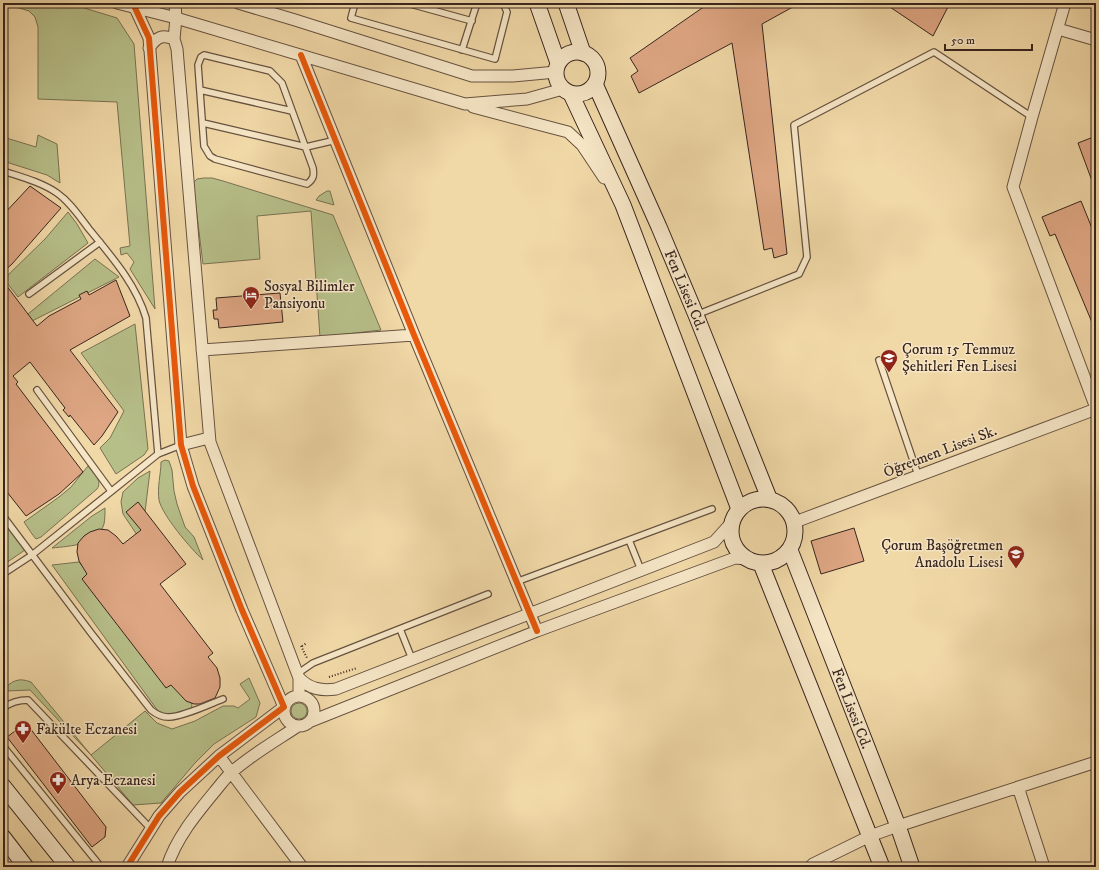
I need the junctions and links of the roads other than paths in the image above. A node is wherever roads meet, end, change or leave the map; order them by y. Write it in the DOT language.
graph roads {
  1 [pos="117,3"];
  2 [pos="175,3"];
  3 [pos="238,3"];
  4 [pos="355,3"];
  5 [pos="407,3"];
  6 [pos="477,3"];
  7 [pos="503,3"];
  8 [pos="536,3"];
  9 [pos="566,3"];
  10 [pos="1065,3"];
  11 [pos="135,8"];
  12 [pos="176,18"];
  13 [pos="472,22"];
  14 [pos="1058,29"];
  15 [pos="174,39"];
  16 [pos="1096,40"];
  17 [pos="149,48"];
  18 [pos="462,50"];
  19 [pos="583,53"];
  20 [pos="301,54"];
  21 [pos="557,67"];
  22 [pos="595,84"];
  23 [pos="200,90"];
  24 [pos="567,91"];
  25 [pos="465,104"];
  26 [pos="292,111"];
  27 [pos="1032,117"];
  28 [pos="202,123"];
  29 [pos="336,140"];
  30 [pos="306,147"];
  31 [pos="3,171"];
  32 [pos="623,205"];
  33 [pos="100,242"];
  34 [pos="30,294"];
  35 [pos="696,315"];
  36 [pos="414,335"];
  37 [pos="202,350"];
  38 [pos="879,360"];
  39 [pos="37,390"];
  40 [pos="1096,408"];
  41 [pos="209,438"];
  42 [pos="181,445"];
  43 [pos="158,454"];
  44 [pos="918,475"];
  45 [pos="111,491"];
  46 [pos="769,498"];
  47 [pos="712,509"];
  48 [pos="735,515"];
  49 [pos="3,516"];
  50 [pos="795,522"];
  51 [pos="628,540"];
  52 [pos="790,550"];
  53 [pos="32,555"];
  54 [pos="754,561"];
  55 [pos="641,570"];
  56 [pos="3,574"];
  57 [pos="516,582"];
  58 [pos="488,594"];
  59 [pos="529,613"];
  60 [pos="400,629"];
  61 [pos="537,631"];
  62 [pos="412,659"];
  63 [pos="298,676"];
  64 [pos="321,690"];
  65 [pos="303,697"];
  66 [pos="223,699"];
  67 [pos="284,706"];
  68 [pos="3,708"];
  69 [pos="309,722"];
  70 [pos="298,726"];
  71 [pos="3,746"];
  72 [pos="219,756"];
  73 [pos="1096,762"];
  74 [pos="232,772"];
  75 [pos="3,786"];
  76 [pos="1018,787"];
  77 [pos="898,826"];
  78 [pos="151,829"];
  79 [pos="870,836"];
  80 [pos="3,837"];
  81 [pos="26,867"];
  82 [pos="68,867"];
  83 [pos="101,867"];
  84 [pos="127,867"];
  85 [pos="167,867"];
  86 [pos="302,867"];
  87 [pos="810,867"];
  88 [pos="882,867"];
  89 [pos="912,867"];
  90 [pos="1044,867"];
  1 -- 11 [label="street"];
  2 -- 12 [label="street"];
  3 -- 21 [label="street"];
  4 -- 18 [label="lane"];
  5 -- 13 [label="lane"];
  6 -- 13 [label="lane"];
  7 -- 18 [label="lane"];
  8 -- 21 [label="street"];
  9 -- 19 [label="street"];
  10 -- 14 [label="street"];
  11 -- 12 [label="street"];
  11 -- 17 [label="street"];
  12 -- 15 [label="street"];
  12 -- 20 [label="street"];
  13 -- 18 [label="lane"];
  14 -- 16 [label="street"];
  14 -- 27 [label="street"];
  15 -- 17 [label="street"];
  15 -- 37 [label="street"];
  17 -- 42 [label="street"];
  19 -- 21 [label="street"];
  19 -- 22 [label="street"];
  20 -- 25 [label="street"];
  20 -- 29 [label="street"];
  21 -- 24 [label="street"];
  22 -- 24 [label="street"];
  22 -- 35 [label="street, Fen Lisesi Cd."];
  23 -- 26 [label="lane"];
  23 -- 26 [label="lane"];
  23 -- 28 [label="lane"];
  24 -- 25 [label="street"];
  24 -- 32 [label="street, Fen Lisesi Cd."];
  25 -- 32 [label="street"];
  26 -- 30 [label="lane"];
  27 -- 35 [label="lane"];
  27 -- 40 [label="street"];
  28 -- 30 [label="lane"];
  28 -- 30 [label="lane"];
  29 -- 30 [label="lane"];
  29 -- 36 [label="street"];
  31 -- 33 [label="lane"];
  32 -- 48 [label="street, Fen Lisesi Cd."];
  33 -- 34 [label="lane"];
  33 -- 43 [label="lane"];
  35 -- 46 [label="street, Fen Lisesi Cd."];
  36 -- 37 [label="street"];
  36 -- 57 [label="street"];
  37 -- 41 [label="street"];
  38 -- 44 [label="lane"];
  39 -- 45 [label="lane"];
  40 -- 44 [label="street, Öğretmen Lisesi Sk."];
  41 -- 42 [label="street"];
  41 -- 63 [label="street"];
  42 -- 43 [label="lane"];
  42 -- 67 [label="street"];
  43 -- 45 [label="lane"];
  44 -- 50 [label="street, Öğretmen Lisesi Sk."];
  45 -- 53 [label="lane"];
  46 -- 48 [label="street"];
  46 -- 50 [label="street"];
  47 -- 51 [label="lane"];
  48 -- 54 [label="street"];
  48 -- 55 [label="street"];
  49 -- 53 [label="lane"];
  50 -- 52 [label="street"];
  51 -- 55 [label="lane"];
  51 -- 57 [label="lane"];
  52 -- 54 [label="street"];
  52 -- 77 [label="street, Fen Lisesi Cd."];
  53 -- 56 [label="lane"];
  53 -- 66 [label="lane"];
  54 -- 61 [label="street"];
  54 -- 79 [label="street, Fen Lisesi Cd."];
  55 -- 59 [label="street"];
  57 -- 59 [label="street"];
  58 -- 60 [label="lane"];
  59 -- 61 [label="street"];
  59 -- 62 [label="street"];
  60 -- 62 [label="lane"];
  60 -- 63 [label="lane"];
  61 -- 69 [label="street"];
  62 -- 64 [label="street"];
  63 -- 64 [label="street"];
  63 -- 65 [label="street"];
  64 -- 65 [label="street"];
  65 -- 67 [label="street"];
  65 -- 69 [label="street"];
  67 -- 70 [label="street"];
  67 -- 72 [label="street"];
  68 -- 78 [label="lane"];
  69 -- 70 [label="street"];
  70 -- 74 [label="street"];
  71 -- 83 [label="lane"];
  72 -- 74 [label="street"];
  72 -- 78 [label="street"];
  73 -- 76 [label="street"];
  74 -- 85 [label="street"];
  74 -- 86 [label="street"];
  75 -- 82 [label="street"];
  76 -- 77 [label="street"];
  76 -- 90 [label="street"];
  77 -- 79 [label="street"];
  77 -- 89 [label="street, Fen Lisesi Cd."];
  78 -- 84 [label="street"];
  79 -- 87 [label="street"];
  79 -- 88 [label="street, Fen Lisesi Cd."];
  80 -- 81 [label="street"];
}
